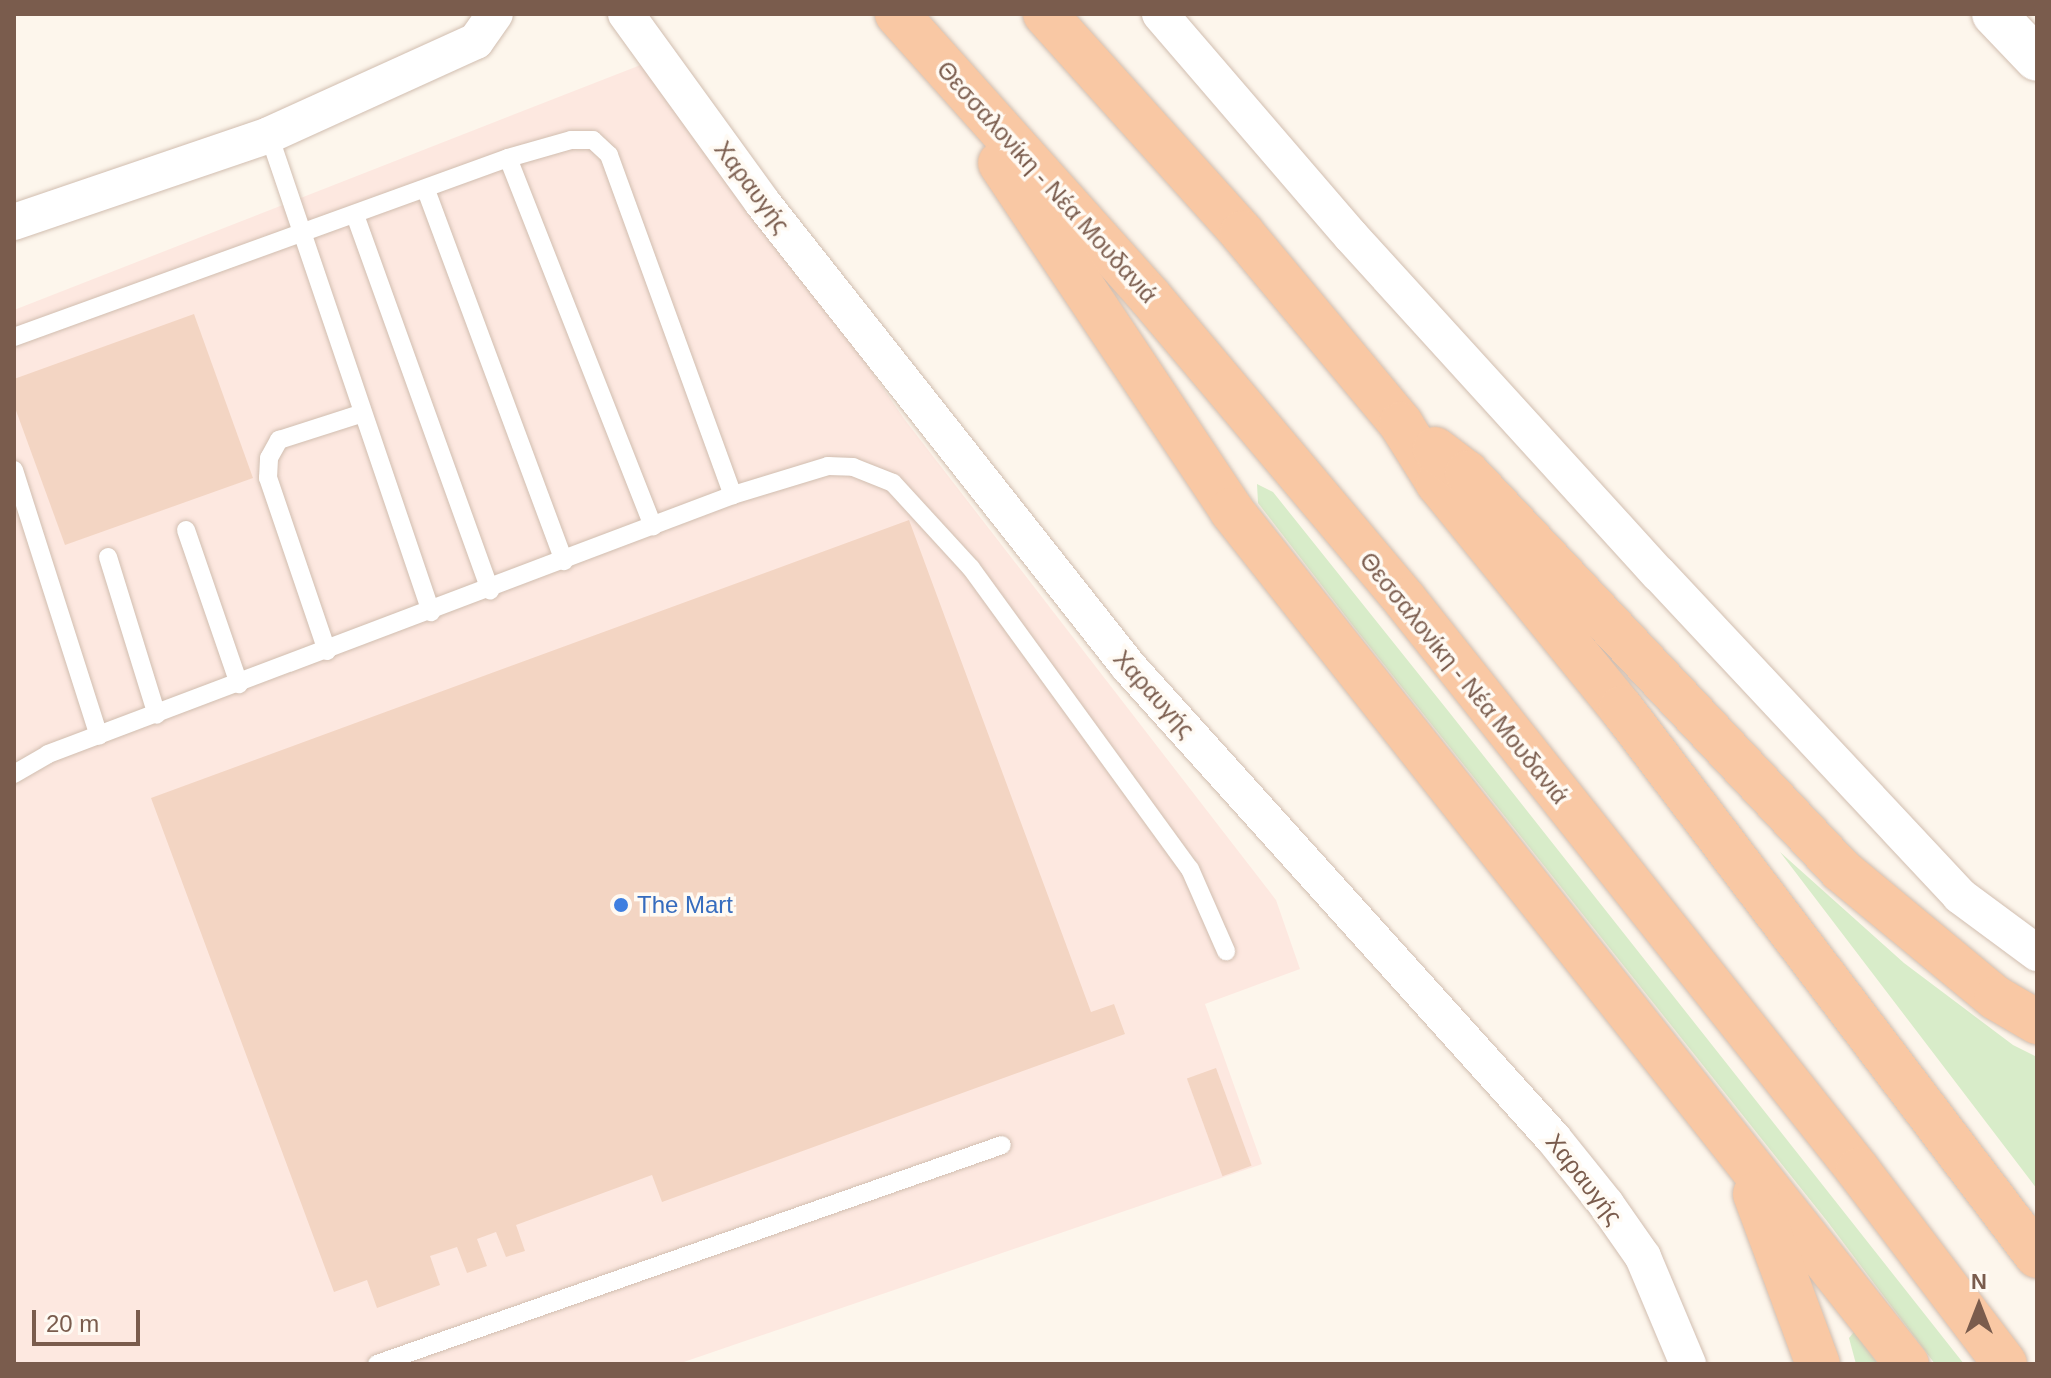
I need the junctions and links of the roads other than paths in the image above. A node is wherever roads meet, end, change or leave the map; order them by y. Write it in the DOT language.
graph roads {
  1 [pos="495,14"];
  2 [pos="626,14"];
  3 [pos="1045,14"];
  4 [pos="1160,14"];
  5 [pos="1994,14"];
  6 [pos="906,24"];
  7 [pos="2037,59"];
  8 [pos="269,135"];
  9 [pos="508,158"];
  10 [pos="426,190"];
  11 [pos="355,215"];
  12 [pos="14,222"];
  13 [pos="303,233"];
  14 [pos="14,337"];
  15 [pos="363,413"];
  16 [pos="1401,424"];
  17 [pos="14,470"];
  18 [pos="733,495"];
  19 [pos="653,526"];
  20 [pos="186,530"];
  21 [pos="108,557"];
  22 [pos="564,561"];
  23 [pos="490,590"];
  24 [pos="431,612"];
  25 [pos="327,651"];
  26 [pos="239,684"];
  27 [pos="157,715"];
  28 [pos="99,736"];
  29 [pos="14,774"];
  30 [pos="1226,951"];
  31 [pos="2037,953"];
  32 [pos="2037,1022"];
  33 [pos="1002,1145"];
  34 [pos="1737,1148"];
  35 [pos="2037,1256"];
  36 [pos="377,1364"];
  37 [pos="1688,1364"];
  38 [pos="1818,1364"];
  39 [pos="1907,1364"];
  40 [pos="2005,1364"];
  1 -- 8 [label="street"];
  2 -- 37 [label="street, Χαραυγής"];
  3 -- 16 [label="highway"];
  4 -- 31 [label="street"];
  5 -- 7 [label="street"];
  6 -- 34 [label="highway"];
  6 -- 40 [label="highway, Θεσσαλονίκη - Νέα Μουδανιά"];
  8 -- 12 [label="street"];
  8 -- 13 [label="lane"];
  9 -- 10 [label="lane"];
  9 -- 18 [label="lane"];
  9 -- 19 [label="lane"];
  10 -- 11 [label="lane"];
  10 -- 22 [label="lane"];
  11 -- 13 [label="lane"];
  11 -- 23 [label="lane"];
  13 -- 14 [label="lane"];
  13 -- 15 [label="lane"];
  15 -- 24 [label="lane"];
  15 -- 25 [label="lane"];
  16 -- 32 [label="highway"];
  16 -- 35 [label="highway"];
  17 -- 28 [label="lane"];
  18 -- 19 [label="lane"];
  18 -- 30 [label="lane"];
  19 -- 22 [label="lane"];
  20 -- 26 [label="lane"];
  21 -- 27 [label="lane"];
  22 -- 23 [label="lane"];
  23 -- 24 [label="lane"];
  24 -- 25 [label="lane"];
  25 -- 26 [label="lane"];
  26 -- 27 [label="lane"];
  27 -- 28 [label="lane"];
  28 -- 29 [label="lane"];
  33 -- 36 [label="lane"];
  34 -- 38 [label="highway"];
  34 -- 39 [label="highway"];
}
